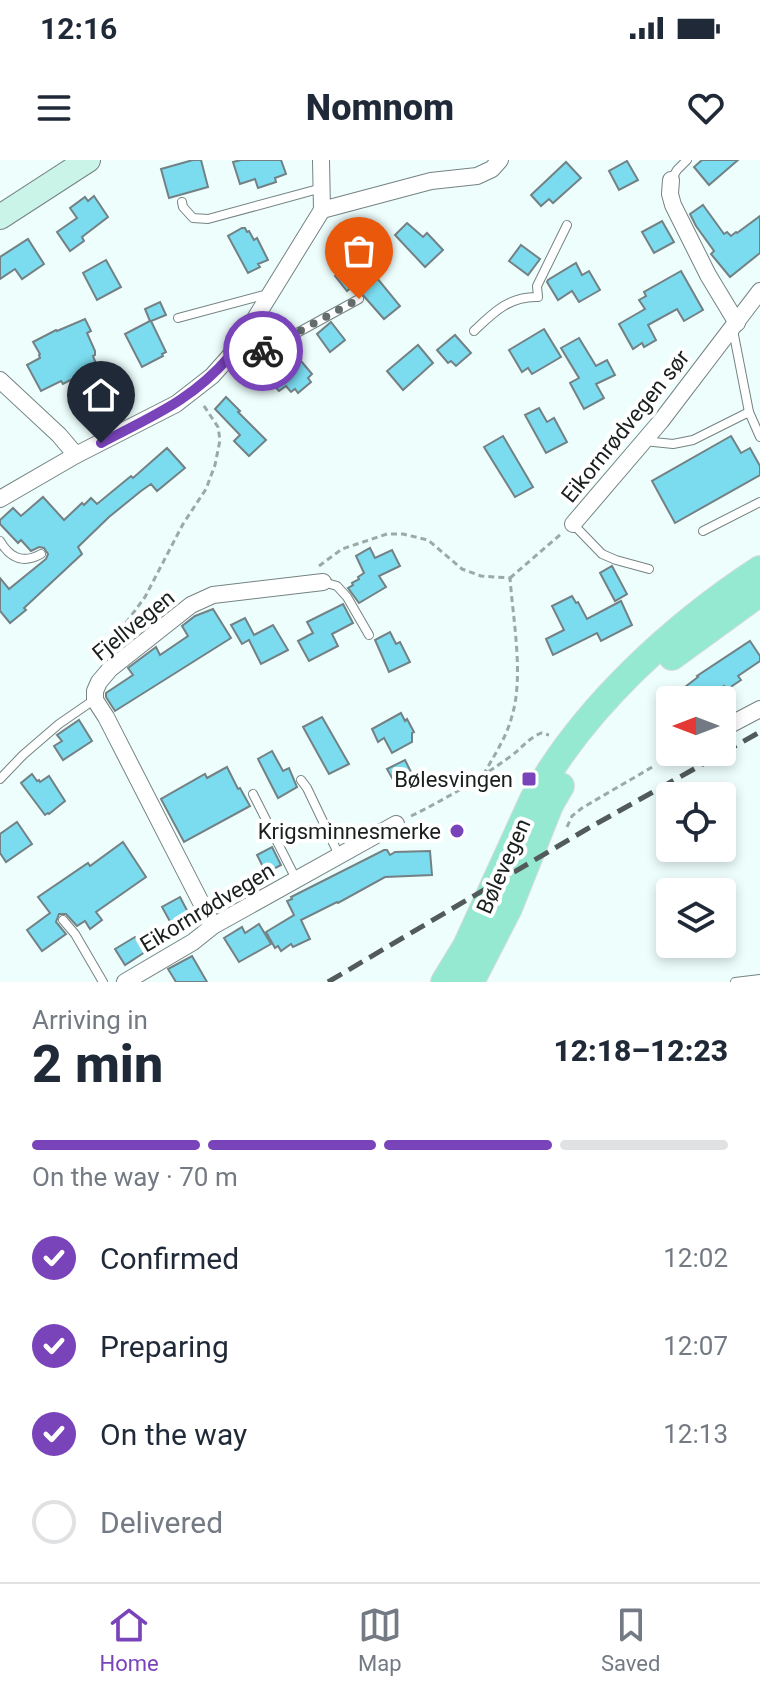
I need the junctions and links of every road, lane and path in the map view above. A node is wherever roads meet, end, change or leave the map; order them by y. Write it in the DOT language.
graph roads {
  1 [pos="88,160"];
  2 [pos="321,160"];
  3 [pos="500,160"];
  4 [pos="687,160"];
  5 [pos="671,180"];
  6 [pos="323,188"];
  7 [pos="182,202"];
  8 [pos="322,210"];
  9 [pos="0,217"];
  10 [pos="567,225"];
  11 [pos="760,291"];
  12 [pos="272,293"];
  13 [pos="359,299"];
  14 [pos="178,318"];
  15 [pos="735,326"];
  16 [pos="474,331"];
  17 [pos="229,357"];
  18 [pos="0,380"];
  19 [pos="193,392"];
  20 [pos="749,412"];
  21 [pos="760,437"];
  22 [pos="644,441"];
  23 [pos="76,455"];
  24 [pos="0,499"];
  25 [pos="760,502"];
  26 [pos="573,524"];
  27 [pos="703,531"];
  28 [pos="0,541"];
  29 [pos="41,554"];
  30 [pos="649,569"];
  31 [pos="760,569"];
  32 [pos="510,578"];
  33 [pos="315,583"];
  34 [pos="760,593"];
  35 [pos="369,635"];
  36 [pos="105,651"];
  37 [pos="91,702"];
  38 [pos="760,709"];
  39 [pos="736,722"];
  40 [pos="566,746"];
  41 [pos="656,765"];
  42 [pos="485,772"];
  43 [pos="0,778"];
  44 [pos="301,780"];
  45 [pos="253,794"];
  46 [pos="396,824"];
  47 [pos="563,837"];
  48 [pos="339,855"];
  49 [pos="296,879"];
  50 [pos="63,920"];
  51 [pos="213,926"];
  52 [pos="760,979"];
  53 [pos="103,982"];
  54 [pos="125,982"];
  55 [pos="444,982"];
  56 [pos="471,982"];
  57 [pos="735,982"];
  1 -- 9 [label="street"];
  2 -- 6 [label="street"];
  3 -- 8 [label="street"];
  4 -- 5 [label="lane"];
  5 -- 15 [label="street"];
  6 -- 7 [label="lane"];
  6 -- 8 [label="street"];
  8 -- 12 [label="street"];
  10 -- 16 [label="lane"];
  11 -- 15 [label="street, Eikornrødvegen sør"];
  12 -- 14 [label="lane"];
  12 -- 17 [label="street"];
  13 -- 17 [label="lane"];
  15 -- 20 [label="lane"];
  15 -- 22 [label="street, Eikornrødvegen sør"];
  17 -- 19 [label="street"];
  18 -- 23 [label="street"];
  19 -- 23 [label="street"];
  19 -- 36 [label="path, Fjellvegen"];
  20 -- 21 [label="lane"];
  20 -- 22 [label="lane"];
  22 -- 26 [label="street, Eikornrødvegen sør"];
  23 -- 24 [label="street"];
  25 -- 27 [label="lane"];
  26 -- 30 [label="lane, Eikornrødvegen sør"];
  26 -- 32 [label="path"];
  28 -- 29 [label="lane"];
  31 -- 40 [label="main road"];
  32 -- 33 [label="path"];
  32 -- 42 [label="path"];
  33 -- 35 [label="lane"];
  33 -- 37 [label="street, Fjellvegen"];
  34 -- 40 [label="main road"];
  37 -- 43 [label="lane"];
  37 -- 51 [label="street"];
  38 -- 39 [label="street"];
  40 -- 42 [label="path"];
  40 -- 55 [label="main road, Bølevegen"];
  40 -- 56 [label="main road, Bølevegen"];
  41 -- 47 [label="path"];
  42 -- 46 [label="path"];
  44 -- 48 [label="lane"];
  45 -- 49 [label="lane"];
  46 -- 48 [label="street, Eikornrødvegen"];
  48 -- 49 [label="street, Eikornrødvegen"];
  49 -- 51 [label="street, Eikornrødvegen"];
  50 -- 53 [label="lane"];
  51 -- 54 [label="street, Eikornrødvegen"];
  52 -- 57 [label="lane"];
}
